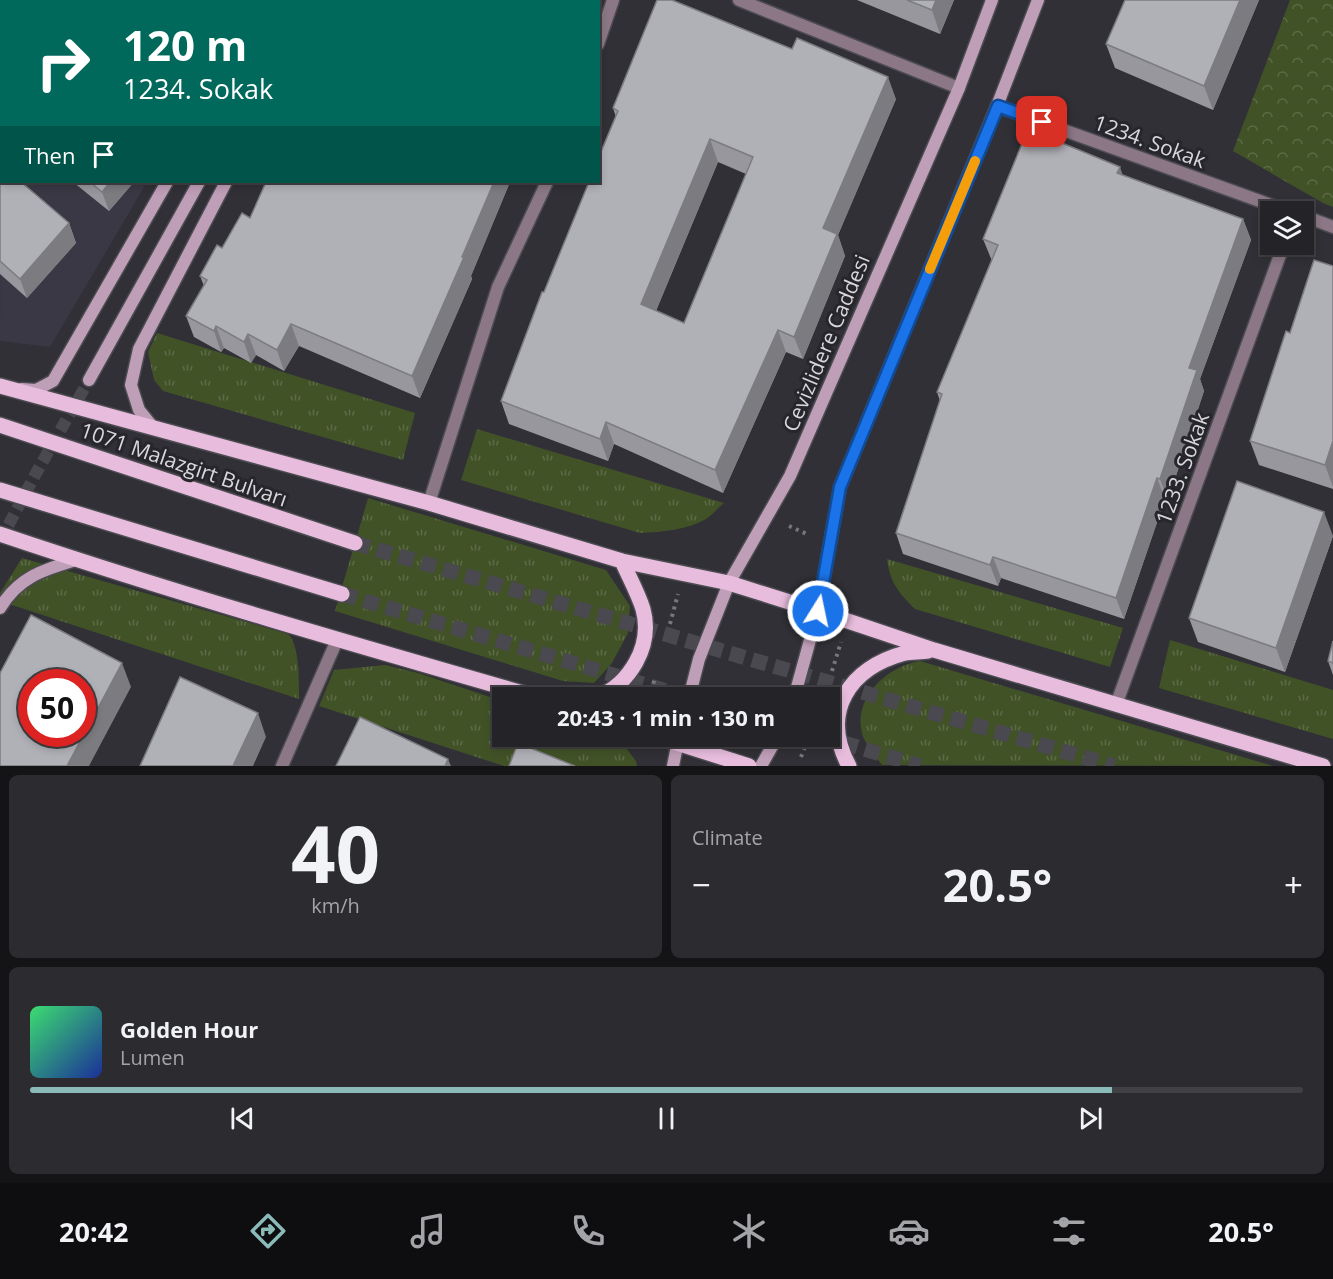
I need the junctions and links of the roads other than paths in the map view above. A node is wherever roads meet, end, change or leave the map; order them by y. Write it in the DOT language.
graph roads {
  1 [pos="613,0"];
  2 [pos="739,0"];
  3 [pos="992,0"];
  4 [pos="1038,0"];
  5 [pos="600,38"];
  6 [pos="958,88"];
  7 [pos="998,106"];
  8 [pos="166,183"];
  9 [pos="198,183"];
  10 [pos="225,183"];
  11 [pos="547,183"];
  12 [pos="1260,201"];
  13 [pos="1314,220"];
  14 [pos="1333,227"];
  15 [pos="1280,255"];
  16 [pos="89,380"];
  17 [pos="2,387"];
  18 [pos="0,424"];
  19 [pos="152,426"];
  20 [pos="0,490"];
  21 [pos="429,503"];
  22 [pos="0,534"];
  23 [pos="355,543"];
  24 [pos="76,560"];
  25 [pos="622,561"];
  26 [pos="729,583"];
  27 [pos="342,594"];
  28 [pos="0,608"];
  29 [pos="818,611"];
  30 [pos="337,639"];
  31 [pos="934,651"];
  32 [pos="502,687"];
  33 [pos="613,687"];
  34 [pos="692,687"];
  35 [pos="797,687"];
  36 [pos="1116,705"];
  37 [pos="677,747"];
  38 [pos="697,747"];
  39 [pos="772,747"];
  40 [pos="282,766"];
  41 [pos="673,766"];
  42 [pos="749,766"];
  43 [pos="761,766"];
  44 [pos="849,766"];
  45 [pos="1323,766"];
  1 -- 5 [label="street"];
  2 -- 6 [label="street"];
  3 -- 6 [label="main road, Cevizlidere Caddesi"];
  4 -- 7 [label="main road"];
  6 -- 26 [label="main road, Cevizlidere Caddesi"];
  7 -- 12 [label="street, 1234. Sokak"];
  7 -- 29 [label="main road"];
  8 -- 17 [label="main road"];
  9 -- 16 [label="main road"];
  10 -- 19 [label="main road"];
  11 -- 21 [label="street"];
  13 -- 14 [label="street"];
  15 -- 36 [label="street, 1233. Sokak"];
  17 -- 19 [label="main road"];
  18 -- 23 [label="main road, 1071 Malazgirt Bulvarı"];
  19 -- 21 [label="main road"];
  20 -- 27 [label="main road"];
  21 -- 25 [label="main road"];
  22 -- 24 [label="main road"];
  24 -- 28 [label="main road"];
  24 -- 30 [label="main road"];
  25 -- 26 [label="main road"];
  25 -- 33 [label="main road"];
  26 -- 29 [label="main road"];
  26 -- 34 [label="main road, Cevizlidere Caddesi"];
  29 -- 31 [label="main road"];
  29 -- 35 [label="main road"];
  30 -- 32 [label="main road"];
  30 -- 40 [label="street"];
  31 -- 36 [label="main road"];
  31 -- 44 [label="main road"];
  36 -- 45 [label="main road"];
  37 -- 41 [label="main road"];
  38 -- 42 [label="main road"];
  39 -- 43 [label="main road"];
}
